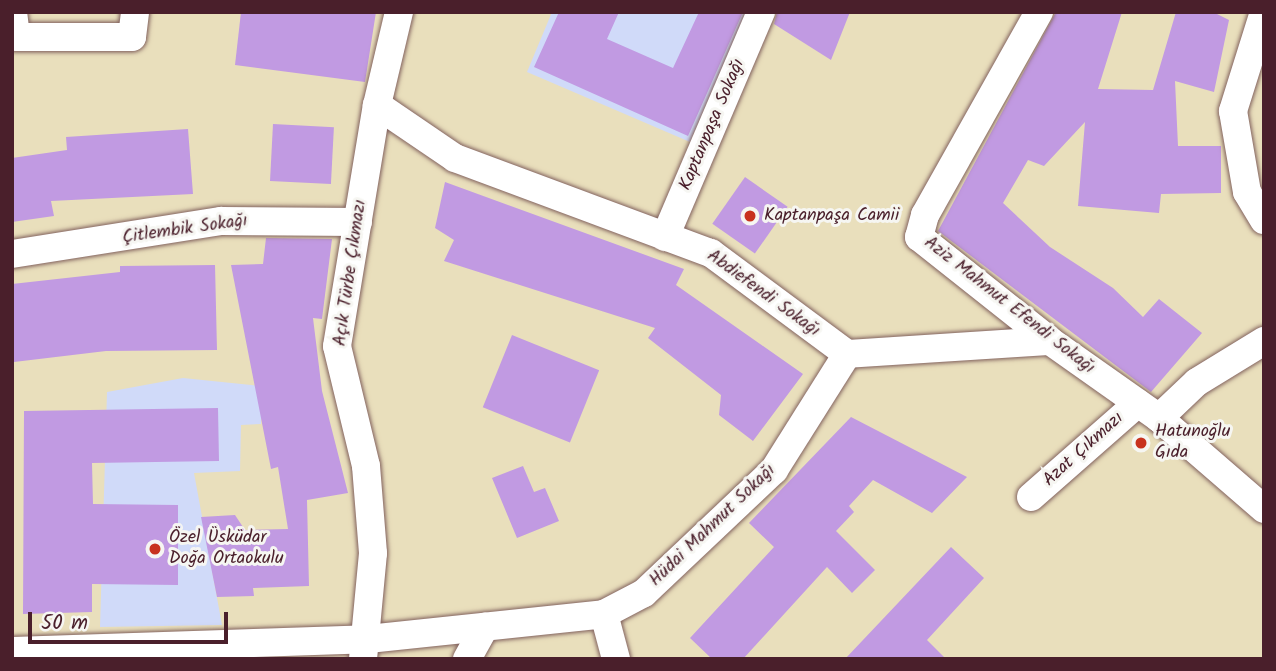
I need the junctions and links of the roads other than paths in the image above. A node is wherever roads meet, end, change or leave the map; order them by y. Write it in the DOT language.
graph roads {
  1 [pos="13,12"];
  2 [pos="135,12"];
  3 [pos="399,12"];
  4 [pos="761,12"];
  5 [pos="1039,12"];
  6 [pos="1264,12"];
  7 [pos="377,105"];
  8 [pos="1264,220"];
  9 [pos="358,222"];
  10 [pos="665,237"];
  11 [pos="12,254"];
  12 [pos="1050,341"];
  13 [pos="1264,341"];
  14 [pos="846,354"];
  15 [pos="1148,411"];
  16 [pos="1031,497"];
  17 [pos="1264,509"];
  18 [pos="604,614"];
  19 [pos="485,627"];
  20 [pos="366,649"];
  21 [pos="12,652"];
  22 [pos="178,652"];
  23 [pos="467,659"];
  24 [pos="616,659"];
  1 -- 2 [label="street"];
  3 -- 7 [label="street, Açık Türbe Çıkmazı"];
  4 -- 10 [label="street, Kaptanpaşa Sokağı"];
  5 -- 12 [label="street, Aziz Mahmut Efendi Sokağı"];
  6 -- 8 [label="street"];
  7 -- 9 [label="street, Açık Türbe Çıkmazı"];
  7 -- 10 [label="street, Abdiefendi Sokağı"];
  9 -- 11 [label="street, Çitlembik Sokağı"];
  9 -- 20 [label="street, Açık Türbe Çıkmazı"];
  10 -- 14 [label="street, Abdiefendi Sokağı"];
  12 -- 14 [label="street"];
  12 -- 15 [label="street, Aziz Mahmut Efendi Sokağı"];
  13 -- 15 [label="street, Azat Çıkmazı"];
  14 -- 18 [label="street, Hüdai Mahmut Sokağı"];
  15 -- 16 [label="street, Azat Çıkmazı"];
  15 -- 17 [label="street, Aziz Mahmut Efendi Sokağı"];
  18 -- 19 [label="street, Hüdai Mahmut Sokağı"];
  18 -- 24 [label="street"];
  19 -- 20 [label="street, Hüdai Mahmut Sokağı"];
  19 -- 23 [label="street"];
  20 -- 22 [label="street, Hüdai Mahmut Sokağı"];
  21 -- 22 [label="street, Hüdai Mahmut Sokağı"];
}
